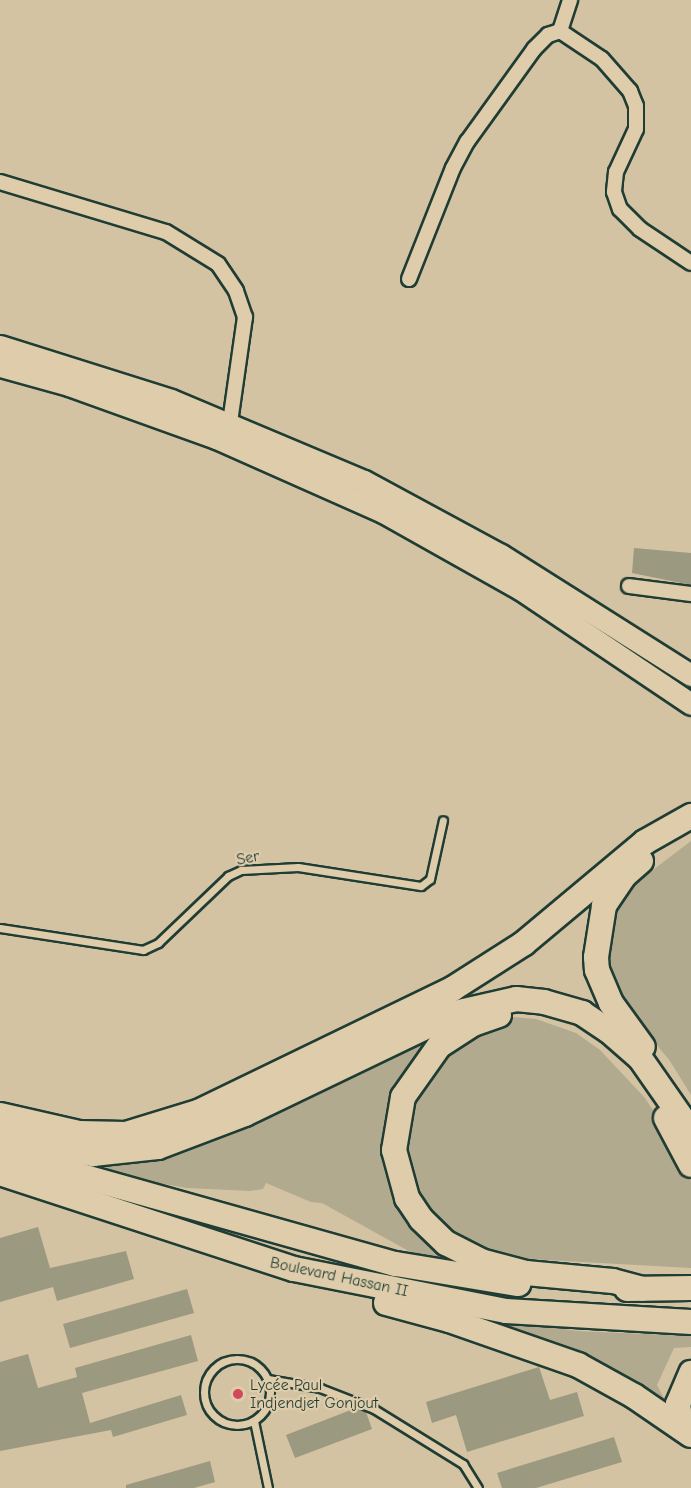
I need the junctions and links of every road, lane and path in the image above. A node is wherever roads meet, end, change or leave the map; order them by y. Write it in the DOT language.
graph roads {
  1 [pos="570,0"];
  2 [pos="560,31"];
  3 [pos="0,182"];
  4 [pos="691,263"];
  5 [pos="409,279"];
  6 [pos="0,346"];
  7 [pos="0,366"];
  8 [pos="230,423"];
  9 [pos="629,586"];
  10 [pos="691,594"];
  11 [pos="691,675"];
  12 [pos="691,704"];
  13 [pos="691,816"];
  14 [pos="442,820"];
  15 [pos="691,828"];
  16 [pos="0,928"];
  17 [pos="665,1089"];
  18 [pos="0,1115"];
  19 [pos="691,1131"];
  20 [pos="0,1137"];
  21 [pos="0,1153"];
  22 [pos="691,1165"];
  23 [pos="0,1173"];
  24 [pos="294,1269"];
  25 [pos="691,1288"];
  26 [pos="642,1289"];
  27 [pos="691,1322"];
  28 [pos="691,1372"];
  29 [pos="268,1379"];
  30 [pos="254,1421"];
  31 [pos="691,1434"];
  32 [pos="268,1488"];
  33 [pos="478,1488"];
  1 -- 2 [label="street"];
  2 -- 4 [label="street"];
  2 -- 5 [label="street"];
  3 -- 8 [label="street"];
  6 -- 8 [label="main road"];
  7 -- 12 [label="main road"];
  8 -- 11 [label="main road"];
  9 -- 10 [label="street"];
  13 -- 18 [label="highway"];
  14 -- 16 [label="lane, Ser"];
  15 -- 17 [label="highway"];
  17 -- 19 [label="highway"];
  17 -- 20 [label="highway"];
  21 -- 26 [label="highway, Boulevard Hassan II"];
  22 -- 26 [label="highway"];
  23 -- 24 [label="highway, Boulevard Hassan II"];
  24 -- 27 [label="highway, Boulevard Hassan II"];
  24 -- 31 [label="highway"];
  25 -- 26 [label="highway, Boulevard Hassan II"];
  28 -- 31 [label="highway"];
  29 -- 30 [label="lane"];
  29 -- 30 [label="lane"];
  29 -- 33 [label="lane"];
  30 -- 32 [label="lane"];
}
